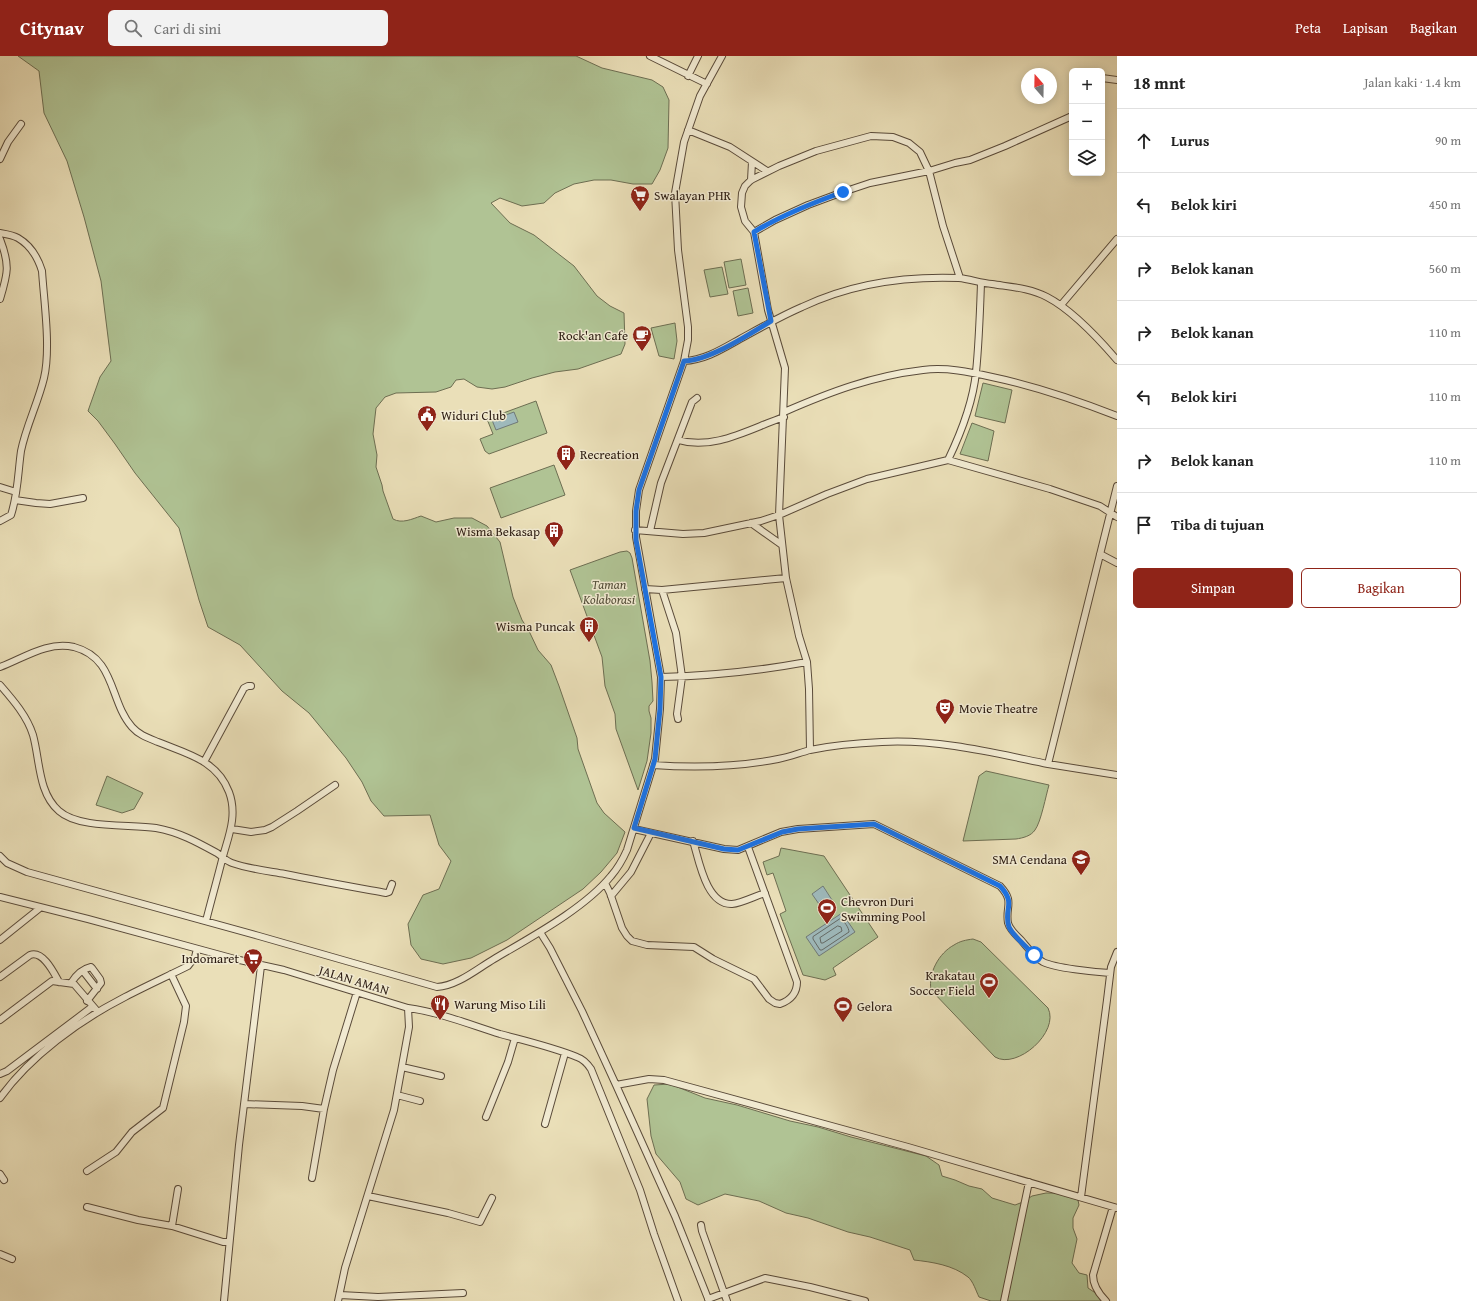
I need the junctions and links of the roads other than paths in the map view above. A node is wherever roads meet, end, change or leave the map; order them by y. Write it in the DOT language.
graph roads {
  1 [pos="650,56"];
  2 [pos="698,56"];
  3 [pos="722,56"];
  4 [pos="688,76"];
  5 [pos="1105,78"];
  6 [pos="1117,80"];
  7 [pos="707,84"];
  8 [pos="1069,117"];
  9 [pos="21,124"];
  10 [pos="688,130"];
  11 [pos="0,159"];
  12 [pos="752,162"];
  13 [pos="767,171"];
  14 [pos="929,171"];
  15 [pos="751,180"];
  16 [pos="754,232"];
  17 [pos="0,233"];
  18 [pos="0,239"];
  19 [pos="1117,239"];
  20 [pos="960,278"];
  21 [pos="981,283"];
  22 [pos="0,299"];
  23 [pos="1061,305"];
  24 [pos="771,321"];
  25 [pos="1117,360"];
  26 [pos="684,361"];
  27 [pos="976,373"];
  28 [pos="697,398"];
  29 [pos="784,414"];
  30 [pos="1117,416"];
  31 [pos="678,440"];
  32 [pos="948,460"];
  33 [pos="1117,486"];
  34 [pos="0,487"];
  35 [pos="16,492"];
  36 [pos="83,498"];
  37 [pos="15,500"];
  38 [pos="1110,512"];
  39 [pos="779,515"];
  40 [pos="1117,517"];
  41 [pos="0,521"];
  42 [pos="751,524"];
  43 [pos="635,530"];
  44 [pos="650,531"];
  45 [pos="782,545"];
  46 [pos="1100,554"];
  47 [pos="1117,563"];
  48 [pos="786,578"];
  49 [pos="645,589"];
  50 [pos="662,590"];
  51 [pos="807,662"];
  52 [pos="0,667"];
  53 [pos="661,677"];
  54 [pos="682,677"];
  55 [pos="0,685"];
  56 [pos="252,686"];
  57 [pos="678,719"];
  58 [pos="810,750"];
  59 [pos="204,762"];
  60 [pos="1048,764"];
  61 [pos="653,765"];
  62 [pos="1117,775"];
  63 [pos="335,785"];
  64 [pos="634,828"];
  65 [pos="232,829"];
  66 [pos="651,833"];
  67 [pos="693,841"];
  68 [pos="748,847"];
  69 [pos="0,856"];
  70 [pos="223,856"];
  71 [pos="604,883"];
  72 [pos="392,884"];
  73 [pos="765,893"];
  74 [pos="611,896"];
  75 [pos="0,898"];
  76 [pos="40,908"];
  77 [pos="206,921"];
  78 [pos="540,932"];
  79 [pos="0,940"];
  80 [pos="197,949"];
  81 [pos="1117,952"];
  82 [pos="261,966"];
  83 [pos="1110,973"];
  84 [pos="171,974"];
  85 [pos="0,977"];
  86 [pos="59,982"];
  87 [pos="71,983"];
  88 [pos="357,992"];
  89 [pos="87,1001"];
  90 [pos="92,1007"];
  91 [pos="408,1008"];
  92 [pos="98,1012"];
  93 [pos="0,1020"];
  94 [pos="515,1038"];
  95 [pos="564,1053"];
  96 [pos="402,1067"];
  97 [pos="0,1074"];
  98 [pos="441,1076"];
  99 [pos="616,1084"];
  100 [pos="397,1095"];
  101 [pos="0,1098"];
  102 [pos="420,1102"];
  103 [pos="244,1104"];
  104 [pos="324,1109"];
  105 [pos="486,1118"];
  106 [pos="545,1124"];
  107 [pos="87,1171"];
  108 [pos="312,1178"];
  109 [pos="1029,1182"];
  110 [pos="178,1189"];
  111 [pos="368,1196"];
  112 [pos="1081,1197"];
  113 [pos="492,1198"];
  114 [pos="87,1207"];
  115 [pos="1115,1207"];
  116 [pos="701,1225"];
  117 [pos="172,1226"];
  118 [pos="229,1242"];
  119 [pos="0,1254"];
  120 [pos="12,1260"];
  121 [pos="463,1293"];
  122 [pos="724,1293"];
  123 [pos="339,1298"];
  124 [pos="709,1300"];
  125 [pos="224,1301"];
  126 [pos="678,1301"];
  127 [pos="727,1301"];
  128 [pos="864,1301"];
  129 [pos="1004,1301"];
  130 [pos="1106,1301"];
  1 -- 4 [label="street"];
  2 -- 4 [label="street"];
  3 -- 7 [label="street"];
  4 -- 7 [label="street"];
  5 -- 6 [label="street"];
  7 -- 10 [label="street"];
  8 -- 14 [label="street"];
  9 -- 11 [label="street"];
  10 -- 12 [label="street"];
  10 -- 26 [label="street"];
  12 -- 13 [label="street"];
  12 -- 15 [label="street"];
  13 -- 14 [label="street"];
  13 -- 15 [label="street"];
  14 -- 16 [label="street"];
  14 -- 20 [label="street"];
  15 -- 16 [label="street"];
  16 -- 24 [label="street"];
  17 -- 35 [label="street"];
  18 -- 22 [label="street"];
  19 -- 23 [label="street"];
  20 -- 21 [label="street"];
  20 -- 24 [label="street"];
  21 -- 23 [label="street"];
  21 -- 27 [label="street"];
  23 -- 25 [label="street"];
  24 -- 26 [label="street"];
  24 -- 29 [label="street"];
  26 -- 43 [label="street"];
  27 -- 29 [label="street"];
  27 -- 30 [label="street"];
  27 -- 32 [label="street"];
  28 -- 31 [label="street"];
  29 -- 31 [label="street"];
  29 -- 39 [label="street"];
  31 -- 44 [label="street"];
  32 -- 38 [label="street"];
  32 -- 39 [label="street"];
  33 -- 38 [label="street"];
  34 -- 35 [label="street"];
  35 -- 37 [label="street"];
  36 -- 37 [label="street"];
  37 -- 41 [label="street"];
  38 -- 40 [label="street"];
  38 -- 46 [label="street"];
  39 -- 42 [label="street"];
  39 -- 45 [label="street"];
  42 -- 44 [label="street"];
  42 -- 45 [label="street"];
  43 -- 44 [label="street"];
  43 -- 49 [label="street"];
  45 -- 48 [label="street"];
  46 -- 47 [label="street"];
  46 -- 60 [label="street"];
  48 -- 50 [label="street"];
  48 -- 51 [label="street"];
  49 -- 50 [label="street"];
  49 -- 53 [label="street"];
  50 -- 54 [label="street"];
  51 -- 54 [label="street"];
  51 -- 58 [label="street"];
  52 -- 59 [label="street"];
  53 -- 54 [label="street"];
  53 -- 61 [label="street"];
  54 -- 57 [label="street"];
  55 -- 70 [label="street"];
  56 -- 59 [label="street"];
  58 -- 60 [label="street"];
  58 -- 61 [label="street"];
  59 -- 65 [label="street"];
  60 -- 62 [label="street"];
  61 -- 64 [label="street"];
  63 -- 65 [label="street"];
  64 -- 66 [label="street"];
  64 -- 71 [label="street"];
  65 -- 70 [label="street"];
  66 -- 67 [label="street"];
  66 -- 74 [label="street"];
  67 -- 68 [label="street"];
  67 -- 73 [label="street"];
  68 -- 73 [label="street"];
  68 -- 83 [label="street"];
  69 -- 77 [label="street"];
  70 -- 72 [label="street"];
  70 -- 77 [label="street"];
  71 -- 74 [label="street"];
  71 -- 78 [label="street"];
  73 -- 74 [label="street"];
  75 -- 76 [label="street, JALAN AMAN"];
  76 -- 79 [label="street"];
  76 -- 80 [label="street, JALAN AMAN"];
  77 -- 78 [label="street"];
  78 -- 99 [label="street"];
  80 -- 82 [label="street, JALAN AMAN"];
  80 -- 84 [label="street"];
  81 -- 83 [label="street"];
  82 -- 88 [label="street, JALAN AMAN"];
  82 -- 103 [label="street"];
  83 -- 112 [label="street"];
  84 -- 92 [label="street"];
  84 -- 107 [label="street"];
  85 -- 86 [label="street"];
  86 -- 87 [label="street"];
  86 -- 93 [label="street"];
  87 -- 89 [label="street"];
  87 -- 89 [label="street"];
  88 -- 91 [label="street, JALAN AMAN"];
  88 -- 104 [label="street"];
  89 -- 90 [label="street"];
  90 -- 92 [label="street"];
  90 -- 97 [label="street"];
  91 -- 94 [label="street, JALAN AMAN"];
  91 -- 96 [label="street"];
  92 -- 101 [label="street"];
  94 -- 95 [label="street, JALAN AMAN"];
  94 -- 105 [label="street"];
  95 -- 106 [label="street"];
  95 -- 126 [label="street, JALAN AMAN"];
  96 -- 98 [label="street"];
  96 -- 100 [label="street"];
  99 -- 109 [label="street"];
  99 -- 124 [label="street"];
  100 -- 102 [label="street"];
  100 -- 111 [label="street"];
  103 -- 104 [label="street"];
  103 -- 118 [label="street"];
  104 -- 108 [label="street"];
  109 -- 112 [label="street"];
  109 -- 129 [label="street"];
  110 -- 117 [label="street"];
  111 -- 113 [label="street"];
  111 -- 123 [label="street"];
  112 -- 115 [label="street"];
  114 -- 117 [label="street"];
  115 -- 130 [label="street"];
  116 -- 122 [label="street"];
  117 -- 118 [label="street"];
  118 -- 125 [label="street"];
  119 -- 120 [label="street"];
  121 -- 123 [label="street"];
  122 -- 124 [label="street"];
  122 -- 127 [label="street"];
  122 -- 128 [label="street"];
}
